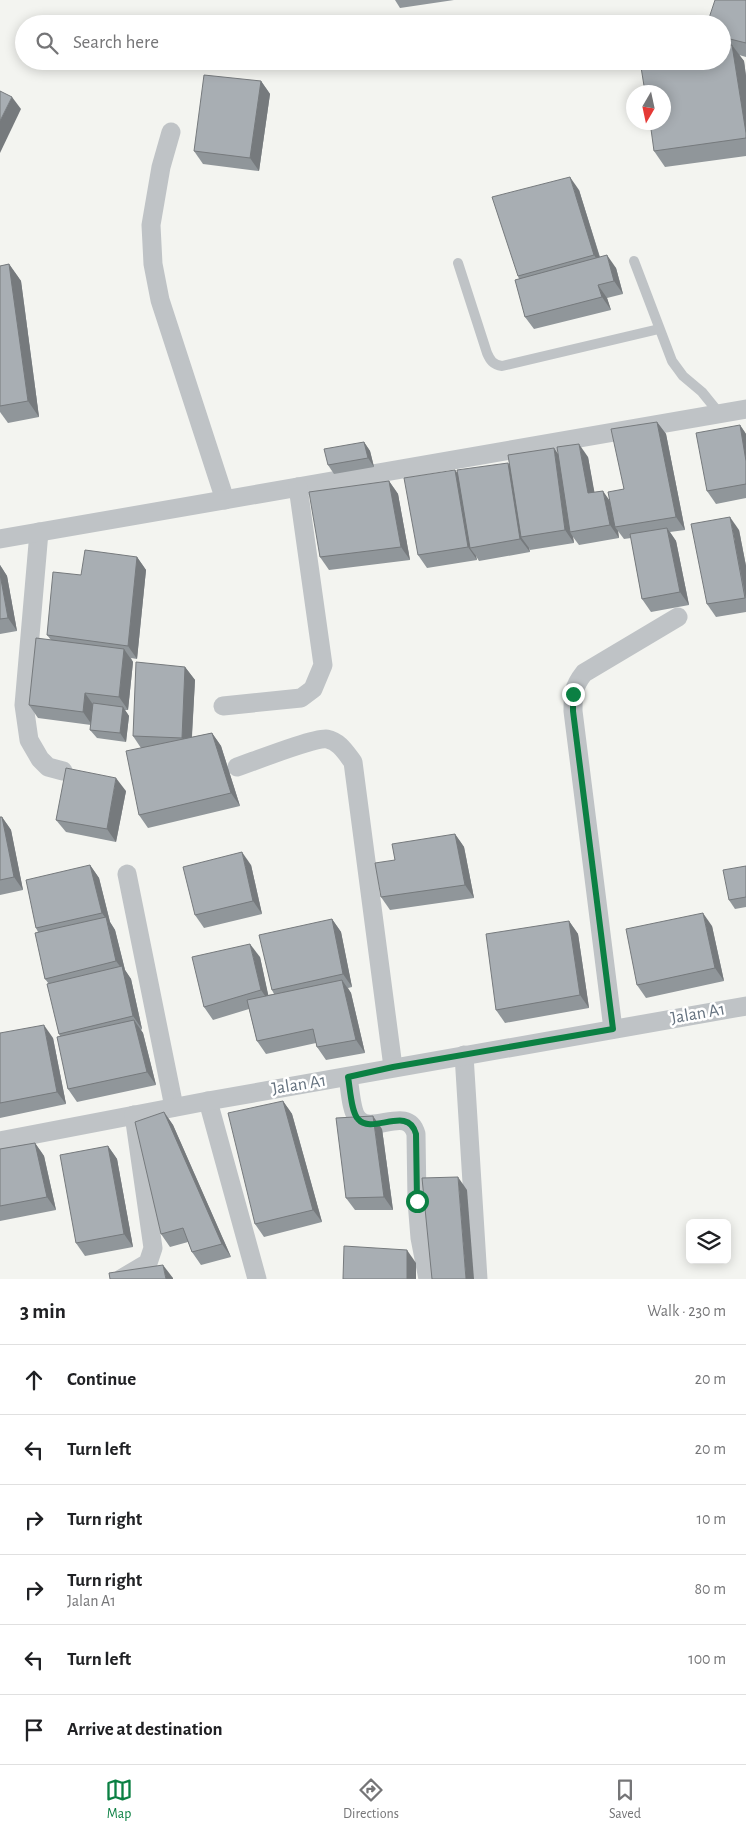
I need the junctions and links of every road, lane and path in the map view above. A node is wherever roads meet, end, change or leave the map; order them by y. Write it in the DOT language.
graph roads {
  1 [pos="171,132"];
  2 [pos="634,261"];
  3 [pos="458,263"];
  4 [pos="659,329"];
  5 [pos="746,409"];
  6 [pos="719,414"];
  7 [pos="298,487"];
  8 [pos="225,500"];
  9 [pos="39,532"];
  10 [pos="0,540"];
  11 [pos="678,616"];
  12 [pos="223,706"];
  13 [pos="237,767"];
  14 [pos="63,771"];
  15 [pos="127,874"];
  16 [pos="746,1006"];
  17 [pos="613,1029"];
  18 [pos="464,1055"];
  19 [pos="393,1067"];
  20 [pos="348,1077"];
  21 [pos="208,1100"];
  22 [pos="174,1107"];
  23 [pos="134,1115"];
  24 [pos="0,1141"];
  25 [pos="121,1279"];
  26 [pos="257,1279"];
  27 [pos="428,1279"];
  28 [pos="478,1279"];
  1 -- 8 [label="street"];
  2 -- 4 [label="lane"];
  3 -- 4 [label="lane"];
  4 -- 6 [label="lane"];
  5 -- 6 [label="street"];
  6 -- 7 [label="street"];
  7 -- 8 [label="street"];
  7 -- 12 [label="street"];
  8 -- 9 [label="street"];
  9 -- 10 [label="street"];
  9 -- 14 [label="street"];
  11 -- 17 [label="street"];
  13 -- 19 [label="street"];
  15 -- 22 [label="street"];
  16 -- 17 [label="street, Jalan A1"];
  17 -- 18 [label="street, Jalan A1"];
  18 -- 19 [label="street, Jalan A1"];
  18 -- 28 [label="street"];
  19 -- 20 [label="street, Jalan A1"];
  20 -- 21 [label="street, Jalan A1"];
  20 -- 27 [label="street"];
  21 -- 22 [label="street, Jalan A1"];
  21 -- 26 [label="street"];
  22 -- 23 [label="street, Jalan A1"];
  23 -- 24 [label="street, Jalan A1"];
  23 -- 25 [label="street"];
}
